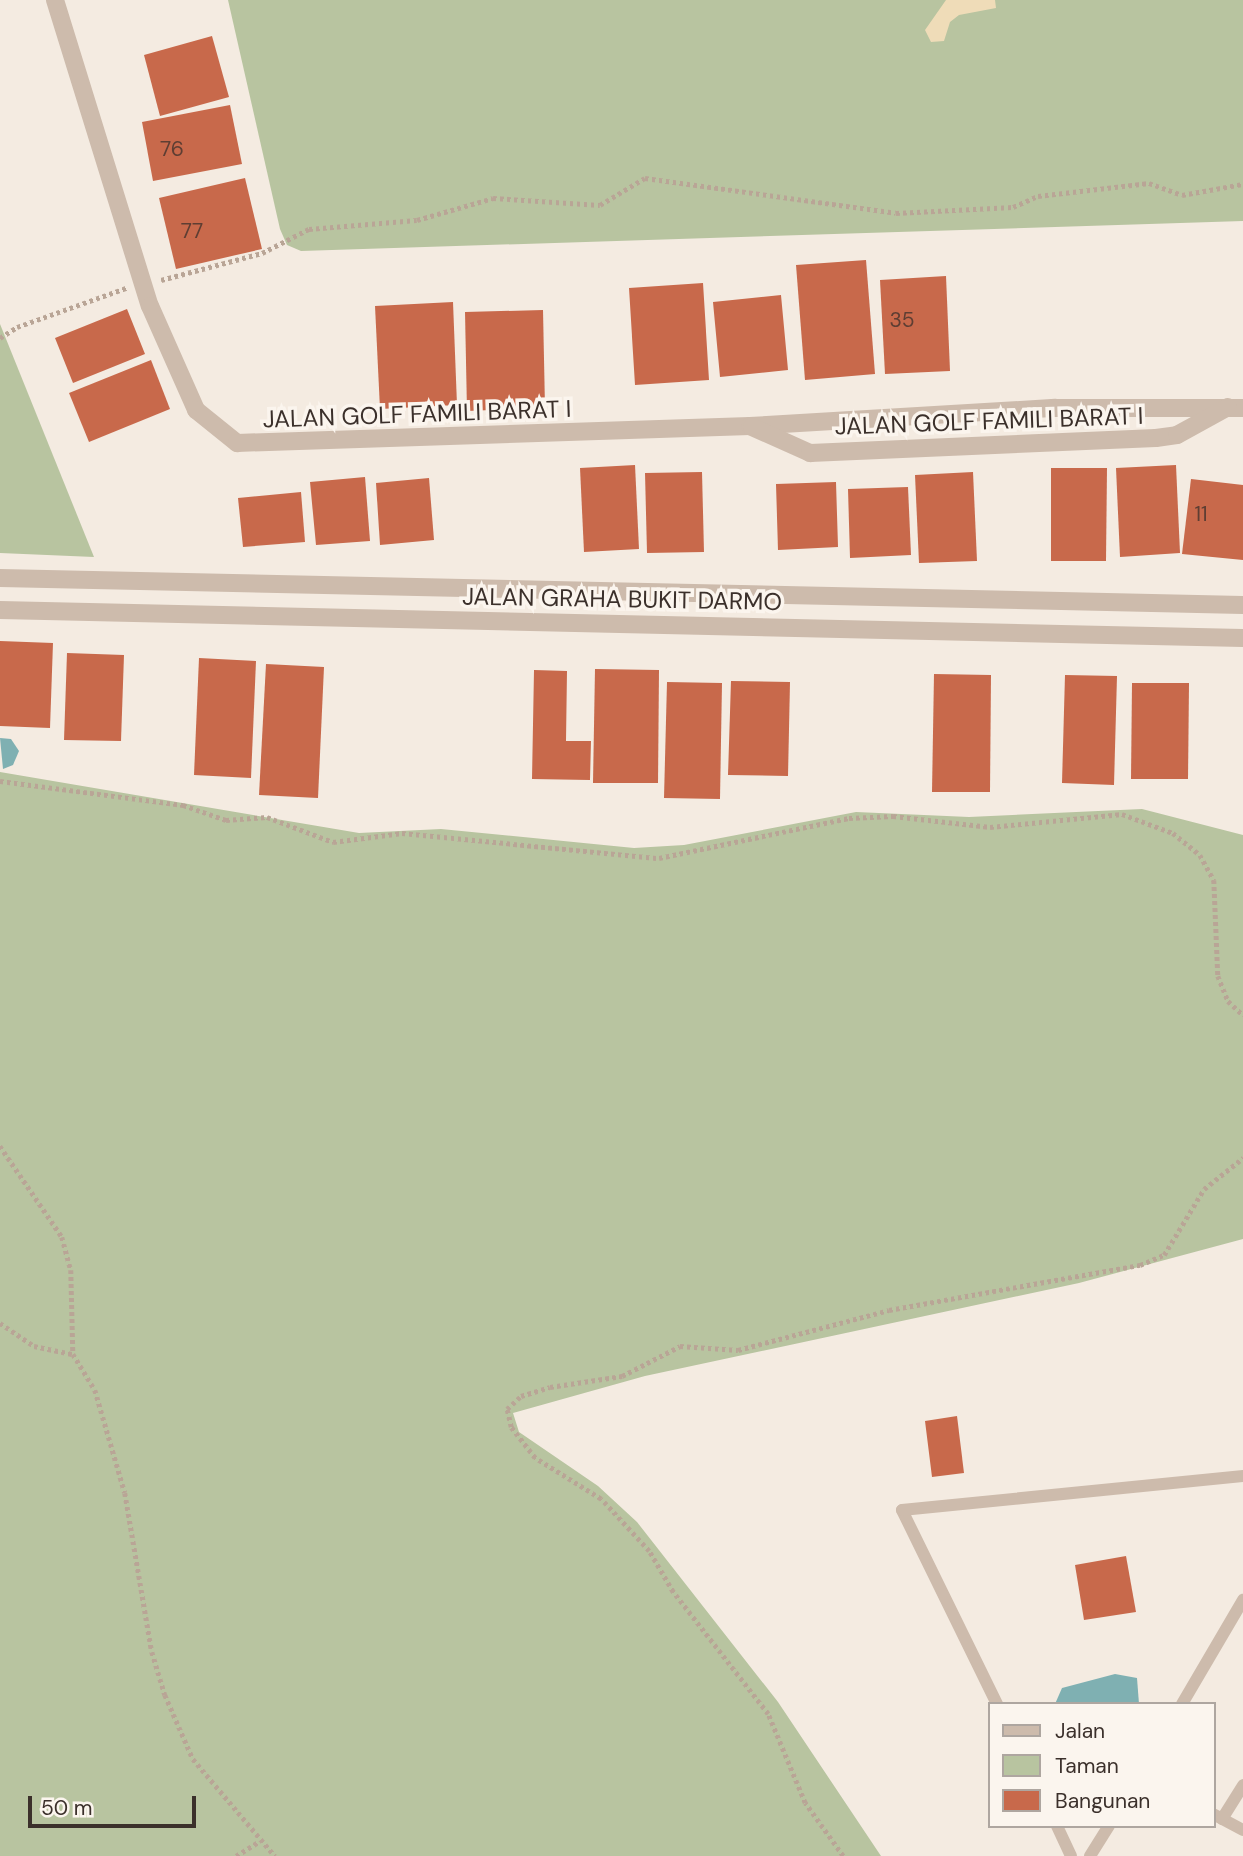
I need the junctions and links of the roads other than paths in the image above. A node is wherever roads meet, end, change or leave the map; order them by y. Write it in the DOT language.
graph roads {
  1 [pos="55,0"];
  2 [pos="1236,407"];
  3 [pos="750,426"];
  4 [pos="0,578"];
  5 [pos="1243,605"];
  6 [pos="0,610"];
  7 [pos="1243,638"];
  8 [pos="1243,1476"];
  9 [pos="1243,1600"];
  10 [pos="996,1702"];
  11 [pos="1183,1702"];
  12 [pos="1243,1785"];
  13 [pos="1218,1816"];
  14 [pos="1058,1828"];
  15 [pos="1108,1828"];
  16 [pos="1243,1830"];
  17 [pos="1071,1856"];
  18 [pos="1090,1856"];
  1 -- 3 [label="street, JALAN GOLF FAMILI BARAT I"];
  2 -- 3 [label="street, JALAN GOLF FAMILI BARAT I"];
  2 -- 3 [label="street, JALAN GOLF FAMILI BARAT I"];
  4 -- 5 [label="street, JALAN GRAHA BUKIT DARMO"];
  6 -- 7 [label="street, JALAN GRAHA BUKIT DARMO"];
  8 -- 10 [label="lane"];
  9 -- 11 [label="lane"];
  12 -- 13 [label="lane"];
  13 -- 16 [label="lane"];
  14 -- 17 [label="lane"];
  15 -- 18 [label="lane"];
}
